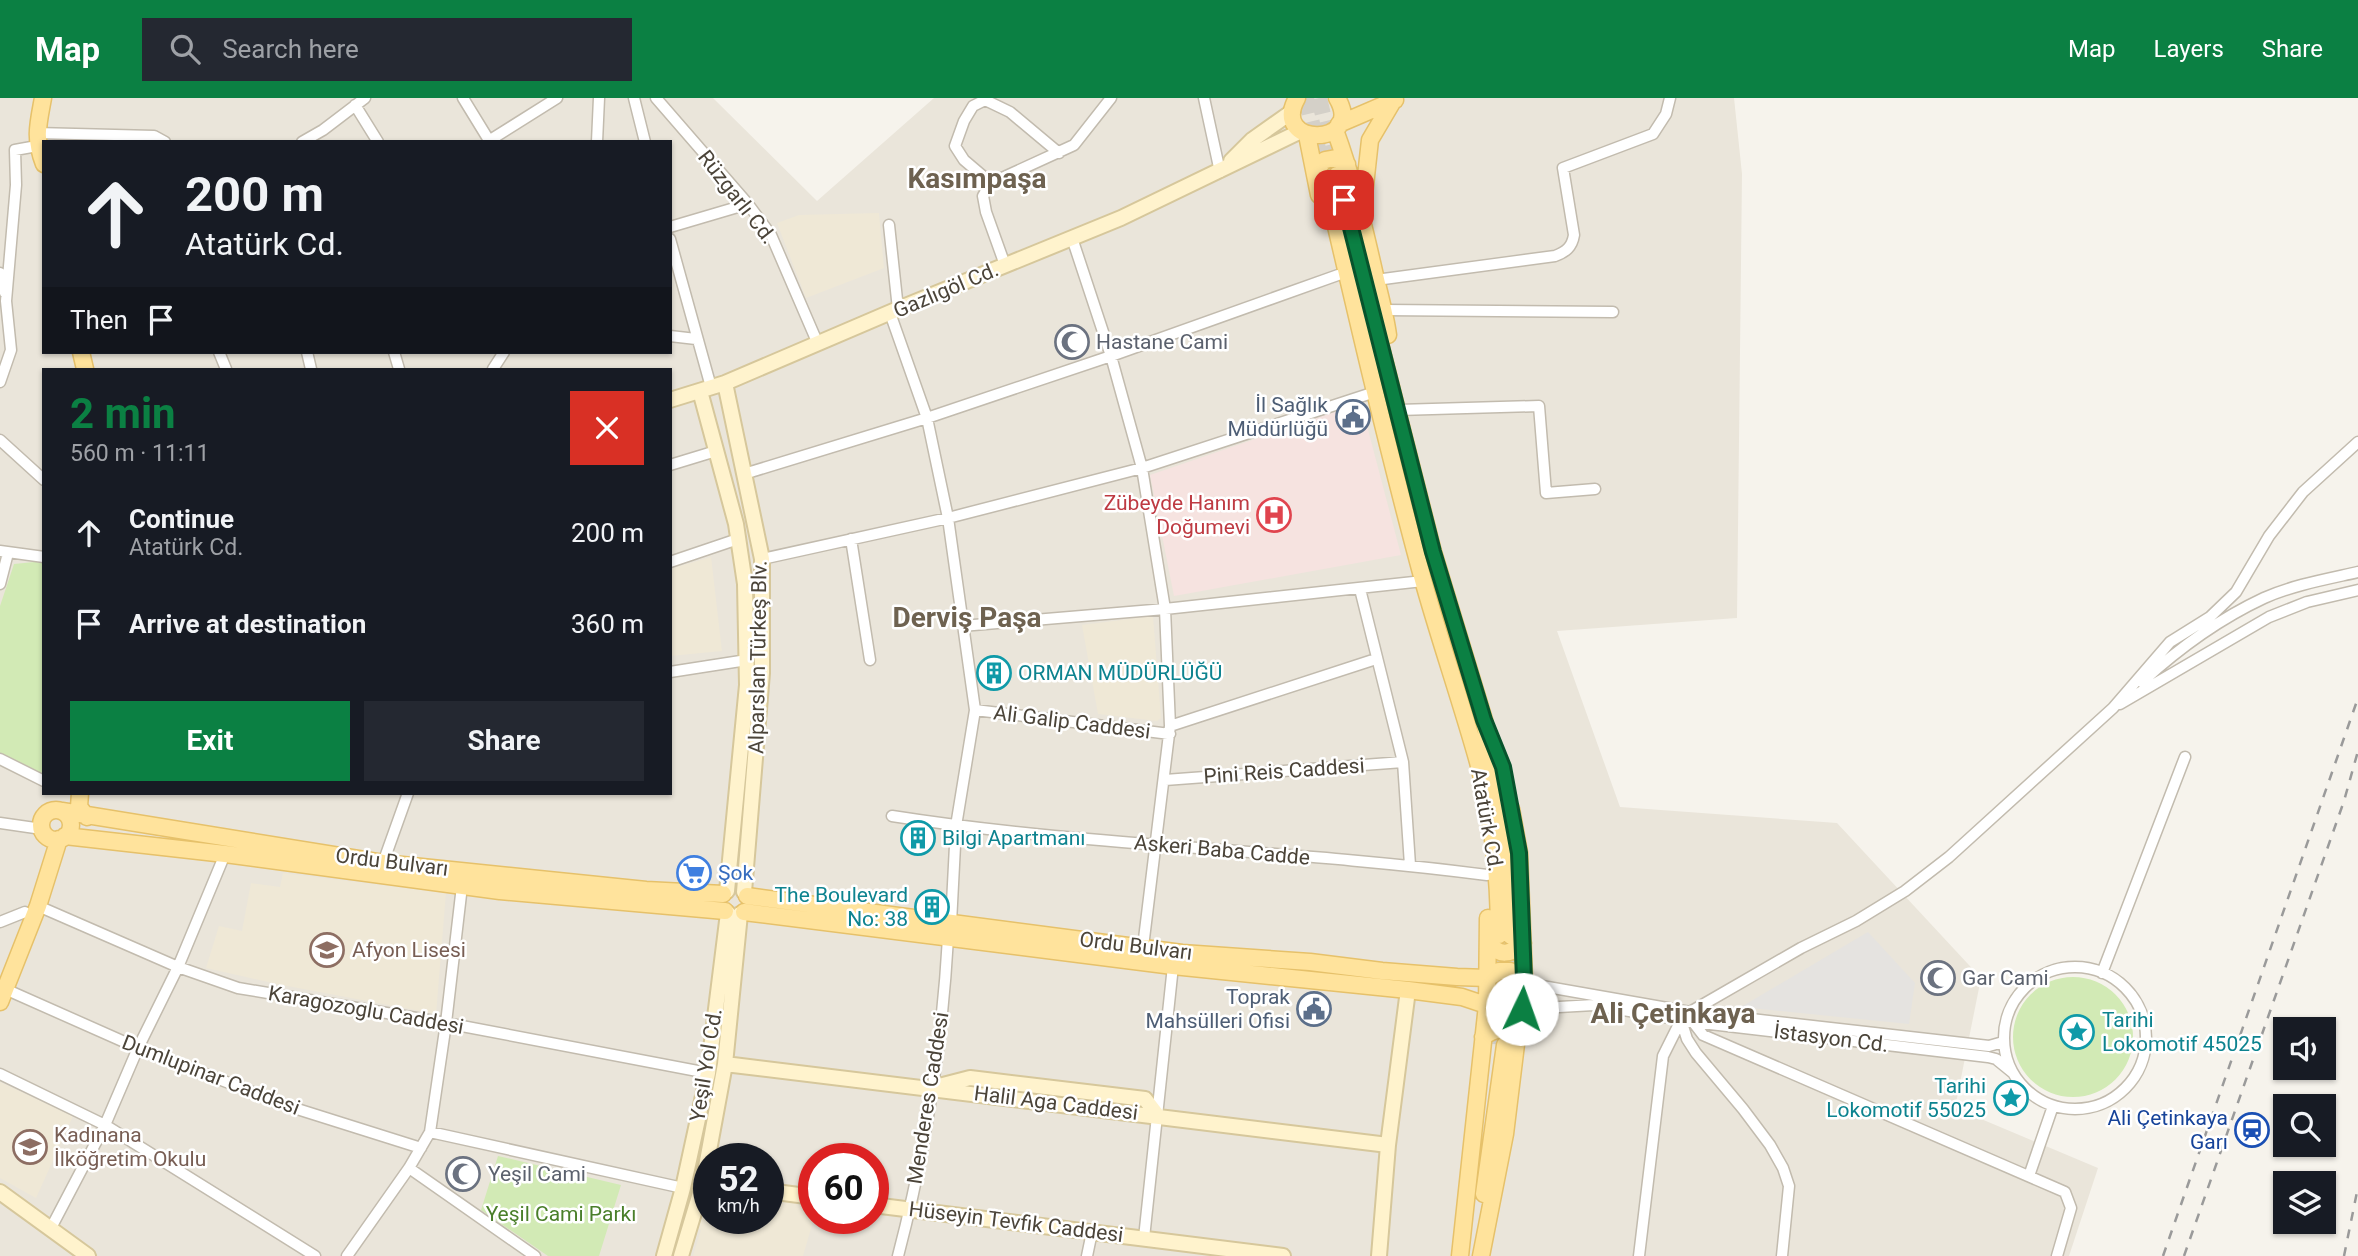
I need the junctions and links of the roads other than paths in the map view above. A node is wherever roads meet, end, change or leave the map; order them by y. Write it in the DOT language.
graph roads {
  1 [pos="43,98"];
  2 [pos="365,98"];
  3 [pos="463,98"];
  4 [pos="557,98"];
  5 [pos="599,98"];
  6 [pos="634,98"];
  7 [pos="656,98"];
  8 [pos="1204,98"];
  9 [pos="1337,98"];
  10 [pos="1670,98"];
  11 [pos="1108,99"];
  12 [pos="1395,100"];
  13 [pos="1295,102"];
  14 [pos="355,105"];
  15 [pos="1337,127"];
  16 [pos="1304,133"];
  17 [pos="154,139"];
  18 [pos="37,140"];
  19 [pos="306,140"];
  20 [pos="377,140"];
  21 [pos="488,140"];
  22 [pos="491,140"];
  23 [pos="597,140"];
  24 [pos="644,140"];
  25 [pos="1059,153"];
  26 [pos="42,157"];
  27 [pos="1220,172"];
  28 [pos="1331,172"];
  29 [pos="991,183"];
  30 [pos="748,205"];
  31 [pos="1364,224"];
  32 [pos="889,225"];
  33 [pos="672,226"];
  34 [pos="1072,238"];
  35 [pos="672,247"];
  36 [pos="1005,265"];
  37 [pos="0,273"];
  38 [pos="1338,275"];
  39 [pos="1376,280"];
  40 [pos="4,293"];
  41 [pos="1384,310"];
  42 [pos="894,311"];
  43 [pos="1613,312"];
  44 [pos="672,336"];
  45 [pos="696,339"];
  46 [pos="818,344"];
  47 [pos="1111,356"];
  48 [pos="0,382"];
  49 [pos="712,387"];
  50 [pos="1375,392"];
  51 [pos="672,399"];
  52 [pos="1398,410"];
  53 [pos="927,418"];
  54 [pos="0,440"];
  55 [pos="2358,442"];
  56 [pos="716,451"];
  57 [pos="672,464"];
  58 [pos="1142,468"];
  59 [pos="744,474"];
  60 [pos="42,479"];
  61 [pos="1595,489"];
  62 [pos="948,518"];
  63 [pos="738,539"];
  64 [pos="851,539"];
  65 [pos="4,552"];
  66 [pos="42,557"];
  67 [pos="762,559"];
  68 [pos="672,561"];
  69 [pos="2358,572"];
  70 [pos="1423,581"];
  71 [pos="0,584"];
  72 [pos="1360,589"];
  73 [pos="2358,590"];
  74 [pos="1165,609"];
  75 [pos="962,626"];
  76 [pos="1376,659"];
  77 [pos="747,660"];
  78 [pos="870,660"];
  79 [pos="672,672"];
  80 [pos="2113,708"];
  81 [pos="975,710"];
  82 [pos="1464,718"];
  83 [pos="1170,730"];
  84 [pos="2185,757"];
  85 [pos="0,759"];
  86 [pos="1403,762"];
  87 [pos="42,780"];
  88 [pos="1165,780"];
  89 [pos="61,795"];
  90 [pos="79,795"];
  91 [pos="407,795"];
  92 [pos="58,811"];
  93 [pos="892,816"];
  94 [pos="87,817"];
  95 [pos="0,823"];
  96 [pos="956,826"];
  97 [pos="54,836"];
  98 [pos="1157,845"];
  99 [pos="225,854"];
  100 [pos="383,863"];
  101 [pos="1410,865"];
  102 [pos="1487,875"];
  103 [pos="462,886"];
  104 [pos="735,903"];
  105 [pos="31,909"];
  106 [pos="0,922"];
  107 [pos="949,931"];
  108 [pos="1505,939"];
  109 [pos="1143,947"];
  110 [pos="1173,966"];
  111 [pos="178,967"];
  112 [pos="2102,973"];
  113 [pos="1489,978"];
  114 [pos="1524,979"];
  115 [pos="1408,990"];
  116 [pos="2,991"];
  117 [pos="1487,1005"];
  118 [pos="1522,1009"];
  119 [pos="1691,1017"];
  120 [pos="1681,1020"];
  121 [pos="446,1023"];
  122 [pos="1499,1041"];
  123 [pos="2003,1042"];
  124 [pos="138,1048"];
  125 [pos="725,1064"];
  126 [pos="2012,1072"];
  127 [pos="708,1073"];
  128 [pos="0,1074"];
  129 [pos="932,1088"];
  130 [pos="2053,1106"];
  131 [pos="1158,1116"];
  132 [pos="104,1125"];
  133 [pos="430,1132"];
  134 [pos="712,1143"];
  135 [pos="1388,1145"];
  136 [pos="421,1148"];
  137 [pos="409,1168"];
  138 [pos="2029,1176"];
  139 [pos="683,1188"];
  140 [pos="0,1192"];
  141 [pos="889,1207"];
  142 [pos="910,1210"];
  143 [pos="693,1221"];
  144 [pos="51,1228"];
  145 [pos="1092,1232"];
  146 [pos="1144,1238"];
  147 [pos="88,1256"];
  148 [pos="315,1256"];
  149 [pos="347,1256"];
  150 [pos="536,1256"];
  151 [pos="664,1256"];
  152 [pos="681,1256"];
  153 [pos="898,1256"];
  154 [pos="1087,1256"];
  155 [pos="1283,1256"];
  156 [pos="1379,1256"];
  157 [pos="1460,1256"];
  158 [pos="1480,1256"];
  159 [pos="1639,1256"];
  160 [pos="1782,1256"];
  161 [pos="2057,1256"];
  1 -- 18 [label="main road"];
  2 -- 14 [label="street"];
  3 -- 21 [label="street"];
  4 -- 22 [label="street"];
  5 -- 23 [label="street"];
  6 -- 24 [label="street"];
  7 -- 30 [label="street, Rüzgarlı Cd."];
  8 -- 27 [label="street"];
  9 -- 15 [label="main road"];
  10 -- 39 [label="street"];
  11 -- 25 [label="street"];
  12 -- 15 [label="main road"];
  12 -- 31 [label="main road"];
  13 -- 16 [label="main road"];
  13 -- 27 [label="street, Gazlıgöl Cd."];
  14 -- 19 [label="street"];
  14 -- 20 [label="street"];
  15 -- 16 [label="main road"];
  15 -- 28 [label="main road"];
  16 -- 27 [label="street, Gazlıgöl Cd."];
  16 -- 28 [label="main road"];
  17 -- 18 [label="street"];
  18 -- 26 [label="main road"];
  18 -- 40 [label="street"];
  25 -- 29 [label="street"];
  25 -- 29 [label="street"];
  27 -- 34 [label="street, Gazlıgöl Cd."];
  28 -- 31 [label="main road"];
  28 -- 38 [label="main road"];
  28 -- 50 [label="main road, Atatürk Cd."];
  28 -- 52 [label="main road"];
  29 -- 36 [label="street"];
  30 -- 33 [label="street"];
  30 -- 46 [label="street, Rüzgarlı Cd."];
  31 -- 39 [label="main road"];
  32 -- 42 [label="street, Menderes Caddesi"];
  34 -- 36 [label="street, Gazlıgöl Cd."];
  34 -- 47 [label="street"];
  35 -- 45 [label="street"];
  36 -- 42 [label="street, Gazlıgöl Cd."];
  37 -- 40 [label="street"];
  38 -- 47 [label="street"];
  38 -- 50 [label="main road"];
  39 -- 41 [label="main road"];
  40 -- 48 [label="street"];
  41 -- 43 [label="street"];
  41 -- 52 [label="main road"];
  42 -- 46 [label="street, Gazlıgöl Cd."];
  42 -- 53 [label="street, Menderes Caddesi"];
  44 -- 45 [label="street"];
  45 -- 49 [label="street"];
  46 -- 49 [label="street, Gazlıgöl Cd."];
  47 -- 53 [label="street"];
  47 -- 58 [label="street"];
  49 -- 51 [label="street, Gazlıgöl Cd."];
  49 -- 56 [label="street, Alparslan Türkeş Blv."];
  49 -- 59 [label="street, Alparslan Türkeş Blv."];
  50 -- 58 [label="street"];
  50 -- 70 [label="main road, Atatürk Cd."];
  52 -- 61 [label="street"];
  52 -- 108 [label="main road"];
  53 -- 59 [label="street"];
  53 -- 62 [label="street, Menderes Caddesi"];
  54 -- 60 [label="street"];
  55 -- 80 [label="street"];
  56 -- 57 [label="street"];
  56 -- 63 [label="street, Alparslan Türkeş Blv."];
  58 -- 62 [label="street"];
  58 -- 74 [label="street"];
  59 -- 67 [label="street, Alparslan Türkeş Blv."];
  62 -- 64 [label="street"];
  62 -- 75 [label="street, Menderes Caddesi"];
  63 -- 68 [label="street"];
  63 -- 77 [label="street, Alparslan Türkeş Blv."];
  64 -- 67 [label="street"];
  64 -- 78 [label="street"];
  65 -- 66 [label="street"];
  65 -- 71 [label="street"];
  67 -- 104 [label="street, Alparslan Türkeş Blv."];
  69 -- 80 [label="street"];
  70 -- 72 [label="street"];
  70 -- 82 [label="main road, Atatürk Cd."];
  72 -- 74 [label="street"];
  72 -- 76 [label="street"];
  73 -- 80 [label="street"];
  74 -- 75 [label="street"];
  74 -- 83 [label="street"];
  75 -- 81 [label="street, Menderes Caddesi"];
  76 -- 83 [label="street"];
  76 -- 86 [label="street"];
  77 -- 79 [label="street"];
  77 -- 104 [label="street, Alparslan Türkeş Blv."];
  80 -- 119 [label="street"];
  81 -- 83 [label="street, Ali Galip Caddesi"];
  81 -- 96 [label="street, Menderes Caddesi"];
  82 -- 102 [label="main road"];
  82 -- 108 [label="main road, Atatürk Cd."];
  83 -- 88 [label="street"];
  84 -- 112 [label="street"];
  85 -- 87 [label="street"];
  86 -- 88 [label="street, Pini Reis Caddesi"];
  86 -- 101 [label="street"];
  88 -- 98 [label="street"];
  89 -- 92 [label="main road"];
  90 -- 94 [label="main road"];
  91 -- 100 [label="street"];
  92 -- 94 [label="main road, Ordu Bulvarı"];
  92 -- 97 [label="main road"];
  92 -- 97 [label="main road"];
  93 -- 96 [label="street, Askeri Baba Cadde"];
  94 -- 100 [label="main road, Ordu Bulvarı"];
  95 -- 97 [label="street"];
  96 -- 98 [label="street, Askeri Baba Cadde"];
  96 -- 107 [label="street, Menderes Caddesi"];
  97 -- 99 [label="main road, Ordu Bulvarı"];
  97 -- 105 [label="main road"];
  98 -- 101 [label="street, Askeri Baba Cadde"];
  98 -- 109 [label="street"];
  99 -- 103 [label="main road, Ordu Bulvarı"];
  99 -- 111 [label="street"];
  100 -- 104 [label="main road, Ordu Bulvarı"];
  101 -- 102 [label="street, Askeri Baba Cadde"];
  102 -- 108 [label="main road"];
  103 -- 104 [label="main road, Ordu Bulvarı"];
  103 -- 121 [label="street"];
  104 -- 107 [label="main road, Ordu Bulvarı"];
  104 -- 125 [label="street, Yeşil Yol Cd."];
  104 -- 127 [label="street, Yeşil Yol Cd."];
  105 -- 106 [label="street"];
  105 -- 111 [label="street, Karagozoglu Caddesi"];
  105 -- 116 [label="main road"];
  107 -- 109 [label="main road, Ordu Bulvarı"];
  107 -- 110 [label="main road, Ordu Bulvarı"];
  107 -- 129 [label="street, Menderes Caddesi"];
  108 -- 113 [label="main road"];
  108 -- 114 [label="main road"];
  109 -- 113 [label="main road, Ordu Bulvarı"];
  110 -- 115 [label="main road, Ordu Bulvarı"];
  110 -- 131 [label="street"];
  111 -- 121 [label="street, Karagozoglu Caddesi"];
  111 -- 124 [label="street"];
  112 -- 123 [label="street"];
  112 -- 130 [label="street"];
  113 -- 114 [label="main road, Ordu Bulvarı"];
  113 -- 117 [label="main road"];
  114 -- 118 [label="main road"];
  114 -- 119 [label="street, İstasyon Cd."];
  115 -- 117 [label="main road, Ordu Bulvarı"];
  115 -- 135 [label="street"];
  116 -- 124 [label="street, Dumlupinar Caddesi"];
  117 -- 118 [label="main road, Ordu Bulvarı"];
  117 -- 122 [label="main road"];
  118 -- 120 [label="street, İstasyon Cd."];
  118 -- 122 [label="main road"];
  119 -- 120 [label="street, İstasyon Cd."];
  119 -- 123 [label="street, İstasyon Cd."];
  119 -- 126 [label="street, İstasyon Cd."];
  119 -- 138 [label="street"];
  120 -- 159 [label="street"];
  120 -- 160 [label="street"];
  121 -- 127 [label="street, Karagozoglu Caddesi"];
  121 -- 133 [label="street"];
  122 -- 157 [label="main road"];
  122 -- 158 [label="main road"];
  123 -- 126 [label="street"];
  124 -- 132 [label="street"];
  124 -- 136 [label="street, Dumlupinar Caddesi"];
  125 -- 129 [label="street, Halil Aga Caddesi"];
  125 -- 134 [label="street, Yeşil Yol Cd."];
  126 -- 130 [label="street"];
  127 -- 139 [label="street, Yeşil Yol Cd."];
  128 -- 132 [label="street"];
  129 -- 131 [label="street, Halil Aga Caddesi"];
  129 -- 142 [label="street, Menderes Caddesi"];
  130 -- 138 [label="street"];
  131 -- 135 [label="street, Halil Aga Caddesi"];
  131 -- 146 [label="street"];
  132 -- 144 [label="street"];
  132 -- 148 [label="street"];
  133 -- 136 [label="street"];
  133 -- 139 [label="street"];
  135 -- 156 [label="street"];
  136 -- 137 [label="street"];
  137 -- 149 [label="street"];
  137 -- 150 [label="street"];
  138 -- 161 [label="street"];
  139 -- 151 [label="street, Yeşil Yol Cd."];
  140 -- 144 [label="street"];
  141 -- 142 [label="street, Hüseyin Tevfik Caddesi"];
  142 -- 145 [label="street, Hüseyin Tevfik Caddesi"];
  142 -- 153 [label="street, Menderes Caddesi"];
  143 -- 152 [label="street, Yeşil Yol Cd."];
  144 -- 147 [label="street"];
  145 -- 146 [label="street, Hüseyin Tevfik Caddesi"];
  145 -- 154 [label="street"];
  146 -- 155 [label="street, Hüseyin Tevfik Caddesi"];
}
